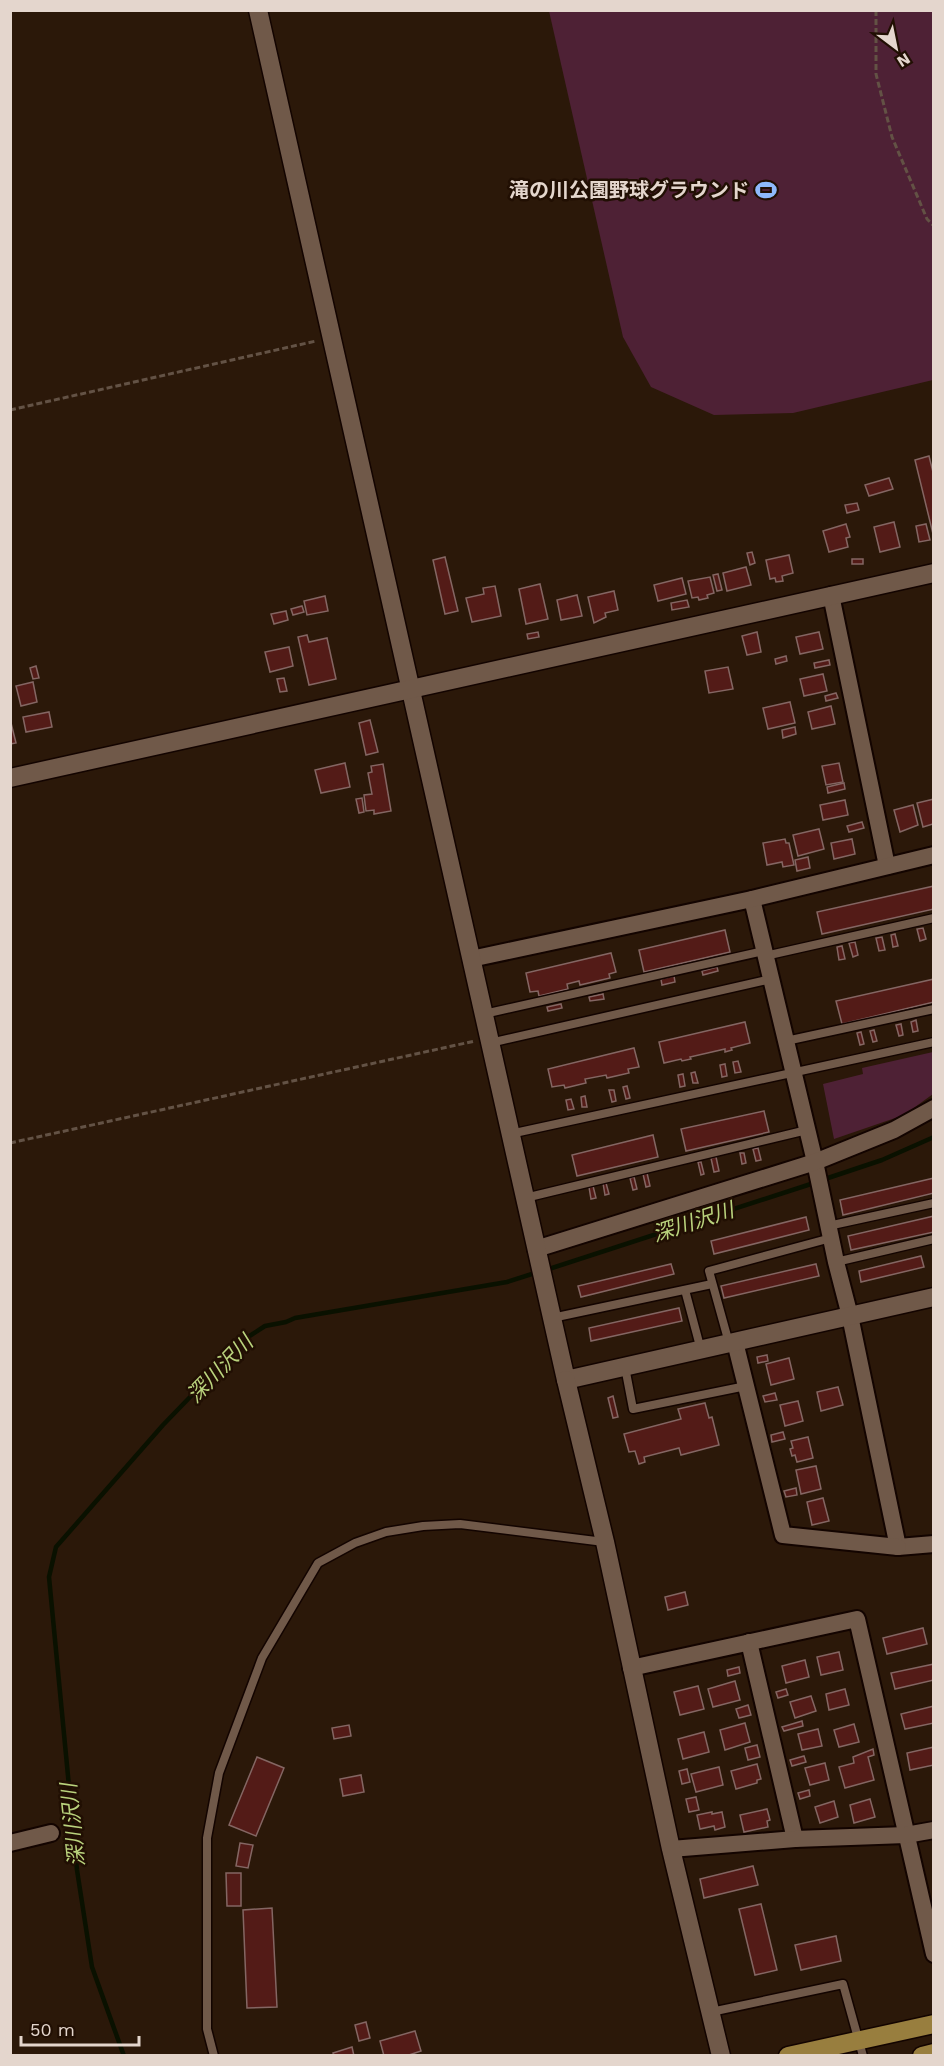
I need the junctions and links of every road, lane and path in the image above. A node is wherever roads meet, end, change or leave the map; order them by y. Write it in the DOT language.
graph roads {
  1 [pos="258,10"];
  2 [pos="876,10"];
  3 [pos="933,226"];
  4 [pos="331,338"];
  5 [pos="10,410"];
  6 [pos="933,573"];
  7 [pos="831,596"];
  8 [pos="409,689"];
  9 [pos="10,778"];
  10 [pos="933,855"];
  11 [pos="887,866"];
  12 [pos="752,899"];
  13 [pos="933,918"];
  14 [pos="765,954"];
  15 [pos="471,959"];
  16 [pos="771,978"];
  17 [pos="933,1009"];
  18 [pos="484,1014"];
  19 [pos="489,1040"];
  20 [pos="786,1041"];
  21 [pos="933,1042"];
  22 [pos="793,1071"];
  23 [pos="933,1108"];
  24 [pos="807,1130"];
  25 [pos="510,1134"];
  26 [pos="10,1143"];
  27 [pos="816,1167"];
  28 [pos="525,1198"];
  29 [pos="933,1203"];
  30 [pos="830,1232"];
  31 [pos="933,1239"];
  32 [pos="538,1255"];
  33 [pos="836,1262"];
  34 [pos="712,1284"];
  35 [pos="686,1290"];
  36 [pos="933,1297"];
  37 [pos="850,1316"];
  38 [pos="552,1318"];
  39 [pos="732,1343"];
  40 [pos="701,1350"];
  41 [pos="625,1366"];
  42 [pos="566,1380"];
  43 [pos="746,1386"];
  44 [pos="605,1542"];
  45 [pos="933,1544"];
  46 [pos="898,1547"];
  47 [pos="749,1642"];
  48 [pos="631,1668"];
  49 [pos="933,1830"];
  50 [pos="51,1833"];
  51 [pos="906,1835"];
  52 [pos="795,1839"];
  53 [pos="10,1843"];
  54 [pos="671,1849"];
  55 [pos="933,1954"];
  56 [pos="711,2013"];
  57 [pos="933,2024"];
  58 [pos="861,2048"];
  59 [pos="933,2053"];
  60 [pos="214,2055"];
  61 [pos="721,2055"];
  62 [pos="788,2055"];
  63 [pos="922,2055"];
  1 -- 4 [label="street"];
  2 -- 3 [label="path"];
  4 -- 5 [label="path"];
  4 -- 8 [label="street"];
  6 -- 7 [label="street"];
  7 -- 8 [label="street"];
  7 -- 11 [label="street"];
  8 -- 9 [label="street"];
  8 -- 15 [label="street"];
  10 -- 11 [label="street"];
  11 -- 12 [label="street"];
  12 -- 14 [label="street"];
  12 -- 15 [label="street"];
  13 -- 14 [label="lane"];
  14 -- 16 [label="street"];
  14 -- 18 [label="lane"];
  15 -- 18 [label="street"];
  16 -- 19 [label="lane"];
  16 -- 20 [label="street"];
  17 -- 20 [label="lane"];
  18 -- 19 [label="street"];
  19 -- 25 [label="street"];
  19 -- 26 [label="path"];
  20 -- 22 [label="street"];
  21 -- 22 [label="lane"];
  22 -- 24 [label="street"];
  22 -- 25 [label="lane"];
  23 -- 27 [label="street"];
  24 -- 27 [label="street"];
  24 -- 28 [label="lane"];
  25 -- 28 [label="street"];
  27 -- 30 [label="street"];
  27 -- 32 [label="street"];
  28 -- 32 [label="street"];
  29 -- 30 [label="lane"];
  30 -- 33 [label="street"];
  30 -- 34 [label="lane"];
  31 -- 33 [label="lane"];
  32 -- 38 [label="street"];
  33 -- 37 [label="street"];
  34 -- 35 [label="lane"];
  34 -- 39 [label="lane"];
  35 -- 38 [label="lane"];
  35 -- 40 [label="lane"];
  36 -- 37 [label="street"];
  37 -- 39 [label="street"];
  37 -- 46 [label="street"];
  38 -- 42 [label="street"];
  39 -- 40 [label="street"];
  39 -- 43 [label="street"];
  40 -- 41 [label="street"];
  41 -- 42 [label="street"];
  41 -- 43 [label="lane"];
  42 -- 44 [label="street"];
  43 -- 46 [label="street"];
  44 -- 48 [label="street"];
  44 -- 60 [label="lane"];
  45 -- 46 [label="street"];
  47 -- 48 [label="street"];
  47 -- 51 [label="street"];
  47 -- 52 [label="street"];
  48 -- 54 [label="street"];
  49 -- 51 [label="street"];
  50 -- 53 [label="street"];
  51 -- 52 [label="street"];
  51 -- 55 [label="street"];
  52 -- 54 [label="street"];
  54 -- 56 [label="street"];
  56 -- 58 [label="lane"];
  56 -- 61 [label="street"];
  57 -- 58 [label="highway"];
  58 -- 62 [label="highway"];
  59 -- 63 [label="highway"];
}
